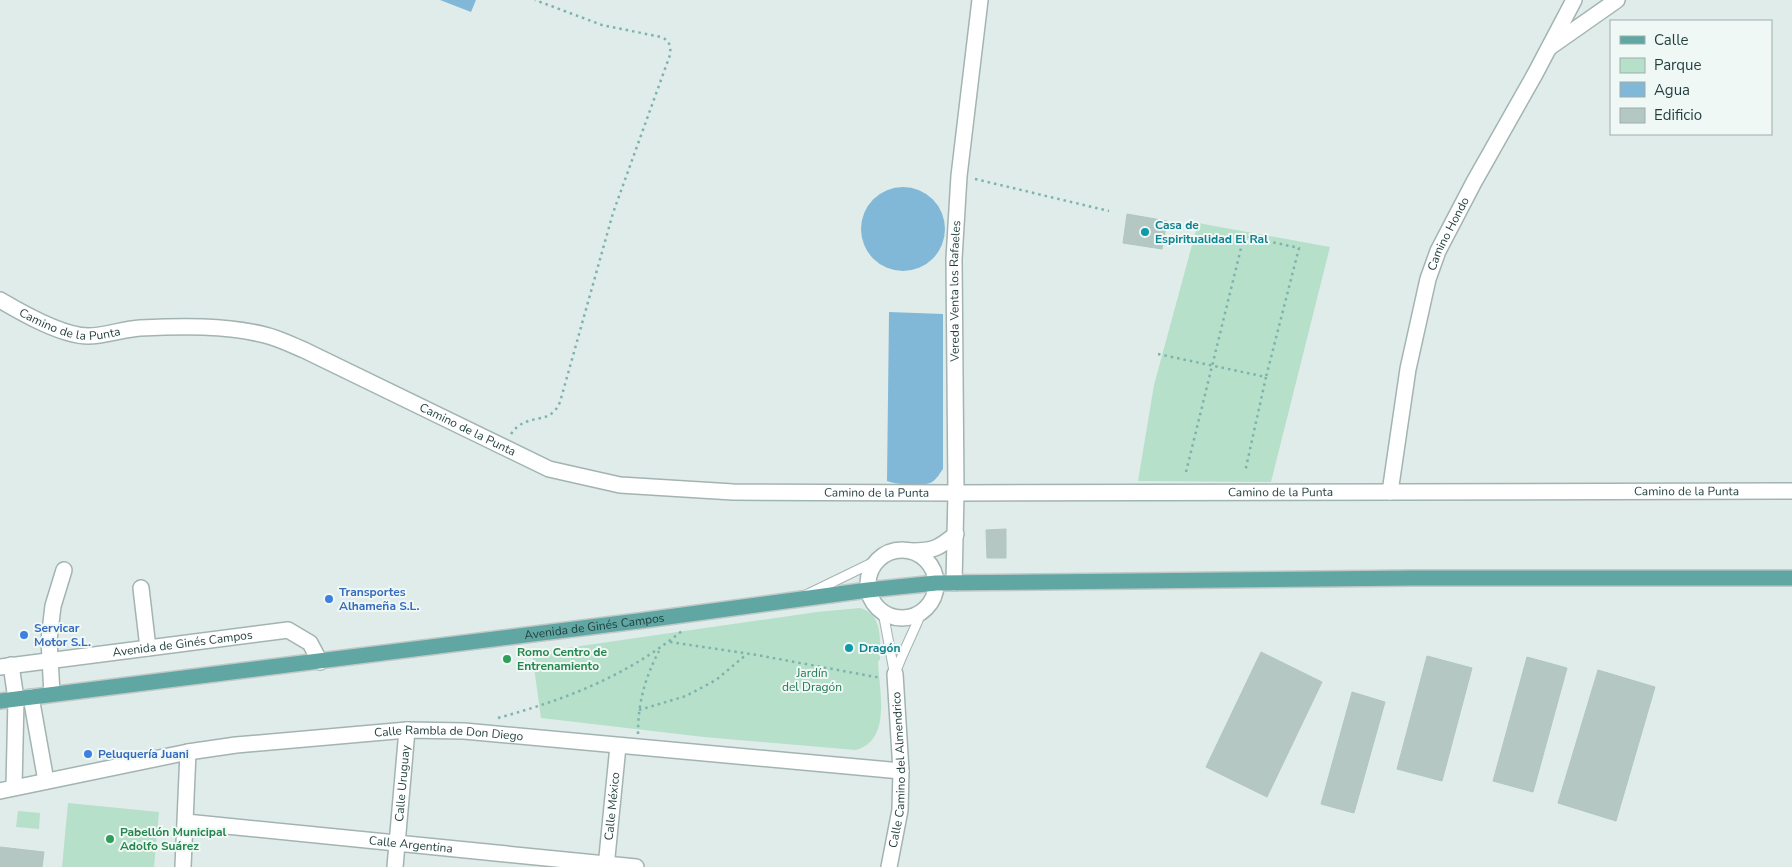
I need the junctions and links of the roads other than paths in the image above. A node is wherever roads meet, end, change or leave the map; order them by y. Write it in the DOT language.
graph roads {
  1 [pos="980,0"];
  2 [pos="1574,0"];
  3 [pos="1617,0"];
  4 [pos="1549,48"];
  5 [pos="0,300"];
  6 [pos="1792,491"];
  7 [pos="1390,492"];
  8 [pos="956,493"];
  9 [pos="956,534"];
  10 [pos="912,551"];
  11 [pos="878,560"];
  12 [pos="64,570"];
  13 [pos="1792,578"];
  14 [pos="936,583"];
  15 [pos="954,583"];
  16 [pos="141,588"];
  17 [pos="868,590"];
  18 [pos="797,599"];
  19 [pos="883,612"];
  20 [pos="921,613"];
  21 [pos="148,648"];
  22 [pos="50,660"];
  23 [pos="320,662"];
  24 [pos="6,666"];
  25 [pos="895,677"];
  26 [pos="52,694"];
  27 [pos="24,698"];
  28 [pos="0,701"];
  29 [pos="407,730"];
  30 [pos="618,746"];
  31 [pos="188,752"];
  32 [pos="901,771"];
  33 [pos="46,780"];
  34 [pos="7,789"];
  35 [pos="186,822"];
  36 [pos="398,844"];
  37 [pos="606,866"];
  38 [pos="183,867"];
  39 [pos="395,867"];
  40 [pos="636,867"];
  41 [pos="889,867"];
  1 -- 8 [label="street, Vereda Venta los Rafaeles"];
  2 -- 4 [label="street, Camino Hondo"];
  3 -- 4 [label="street"];
  4 -- 7 [label="street, Camino Hondo"];
  5 -- 8 [label="street, Camino de la Punta"];
  6 -- 7 [label="street, Camino de la Punta"];
  7 -- 8 [label="street, Camino de la Punta"];
  8 -- 9 [label="street, Vereda Venta los Rafaeles"];
  9 -- 10 [label="street"];
  9 -- 15 [label="street, Vereda Venta los Rafaeles"];
  10 -- 11 [label="street"];
  10 -- 14 [label="street"];
  11 -- 17 [label="street"];
  11 -- 18 [label="lane"];
  12 -- 22 [label="street"];
  13 -- 15 [label="main road, Avenida de Ginés Campos"];
  14 -- 15 [label="main road, Avenida de Ginés Campos"];
  14 -- 17 [label="main road, Avenida de Ginés Campos"];
  14 -- 20 [label="street"];
  16 -- 21 [label="street"];
  17 -- 18 [label="main road, Avenida de Ginés Campos"];
  17 -- 19 [label="street"];
  18 -- 23 [label="main road, Avenida de Ginés Campos"];
  19 -- 20 [label="street"];
  19 -- 25 [label="lane"];
  20 -- 25 [label="lane"];
  21 -- 22 [label="street, Avenida de Ginés Campos"];
  21 -- 23 [label="street, Avenida de Ginés Campos"];
  22 -- 24 [label="street, Avenida de Ginés Campos"];
  22 -- 26 [label="street"];
  23 -- 26 [label="main road, Avenida de Ginés Campos"];
  24 -- 27 [label="street"];
  25 -- 32 [label="street, Calle Camino del Almendrico"];
  26 -- 27 [label="main road, Avenida de Ginés Campos"];
  27 -- 28 [label="main road, Avenida de Ginés Campos"];
  27 -- 33 [label="street"];
  27 -- 34 [label="street"];
  29 -- 30 [label="street, Calle Rambla de Don Diego"];
  29 -- 31 [label="street, Calle Rambla de Don Diego"];
  29 -- 36 [label="street, Calle Uruguay"];
  30 -- 32 [label="street, Calle Rambla de Don Diego"];
  30 -- 37 [label="street, Calle México"];
  31 -- 33 [label="street, Calle Rambla de Don Diego"];
  31 -- 35 [label="street"];
  32 -- 41 [label="street, Calle Camino del Almendrico"];
  33 -- 34 [label="street, Calle Rambla de Don Diego"];
  35 -- 36 [label="street, Calle Argentina"];
  35 -- 38 [label="street"];
  36 -- 37 [label="street, Calle Argentina"];
  36 -- 39 [label="street, Calle Uruguay"];
  37 -- 40 [label="street, Calle Argentina"];
}
